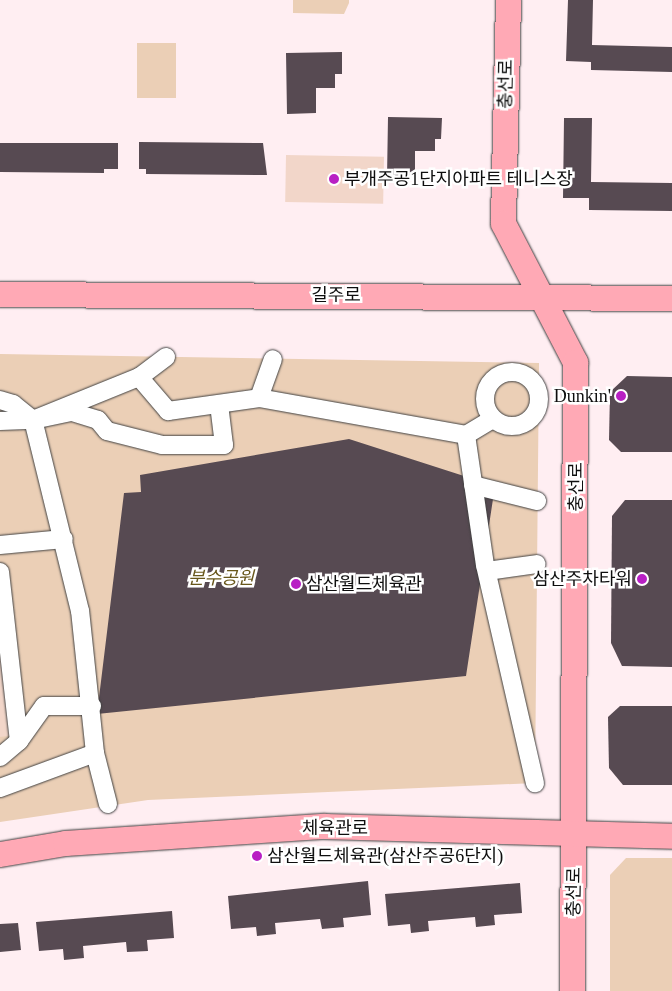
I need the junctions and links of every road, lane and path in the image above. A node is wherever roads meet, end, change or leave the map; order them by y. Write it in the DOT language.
graph roads {
  1 [pos="508,0"];
  2 [pos="0,294"];
  3 [pos="543,295"];
  4 [pos="672,298"];
  5 [pos="166,357"];
  6 [pos="273,359"];
  7 [pos="139,377"];
  8 [pos="259,398"];
  9 [pos="0,400"];
  10 [pos="219,404"];
  11 [pos="493,419"];
  12 [pos="33,420"];
  13 [pos="0,421"];
  14 [pos="466,435"];
  15 [pos="473,485"];
  16 [pos="537,501"];
  17 [pos="64,539"];
  18 [pos="0,545"];
  19 [pos="537,564"];
  20 [pos="487,571"];
  21 [pos="0,572"];
  22 [pos="92,706"];
  23 [pos="19,739"];
  24 [pos="0,740"];
  25 [pos="95,753"];
  26 [pos="0,757"];
  27 [pos="535,783"];
  28 [pos="0,788"];
  29 [pos="108,804"];
  30 [pos="576,834"];
  31 [pos="672,836"];
  32 [pos="0,854"];
  33 [pos="572,991"];
  1 -- 3 [label="street, 충선로"];
  2 -- 3 [label="street, 길주로"];
  3 -- 4 [label="street, 길주로"];
  3 -- 30 [label="street, 충선로"];
  5 -- 7 [label="street"];
  6 -- 8 [label="street"];
  7 -- 10 [label="street"];
  7 -- 12 [label="street"];
  8 -- 10 [label="street"];
  8 -- 14 [label="street"];
  9 -- 12 [label="street"];
  10 -- 12 [label="street"];
  11 -- 14 [label="street"];
  12 -- 13 [label="street"];
  12 -- 17 [label="street"];
  14 -- 15 [label="street"];
  15 -- 16 [label="street"];
  15 -- 20 [label="street"];
  17 -- 18 [label="street"];
  17 -- 22 [label="street"];
  19 -- 20 [label="street"];
  20 -- 27 [label="street"];
  21 -- 23 [label="street"];
  22 -- 23 [label="street"];
  22 -- 25 [label="street"];
  23 -- 24 [label="street"];
  23 -- 26 [label="street"];
  25 -- 28 [label="street"];
  25 -- 29 [label="street"];
  30 -- 31 [label="street, 체육관로"];
  30 -- 32 [label="street, 체육관로"];
  30 -- 33 [label="street, 충선로"];
}
